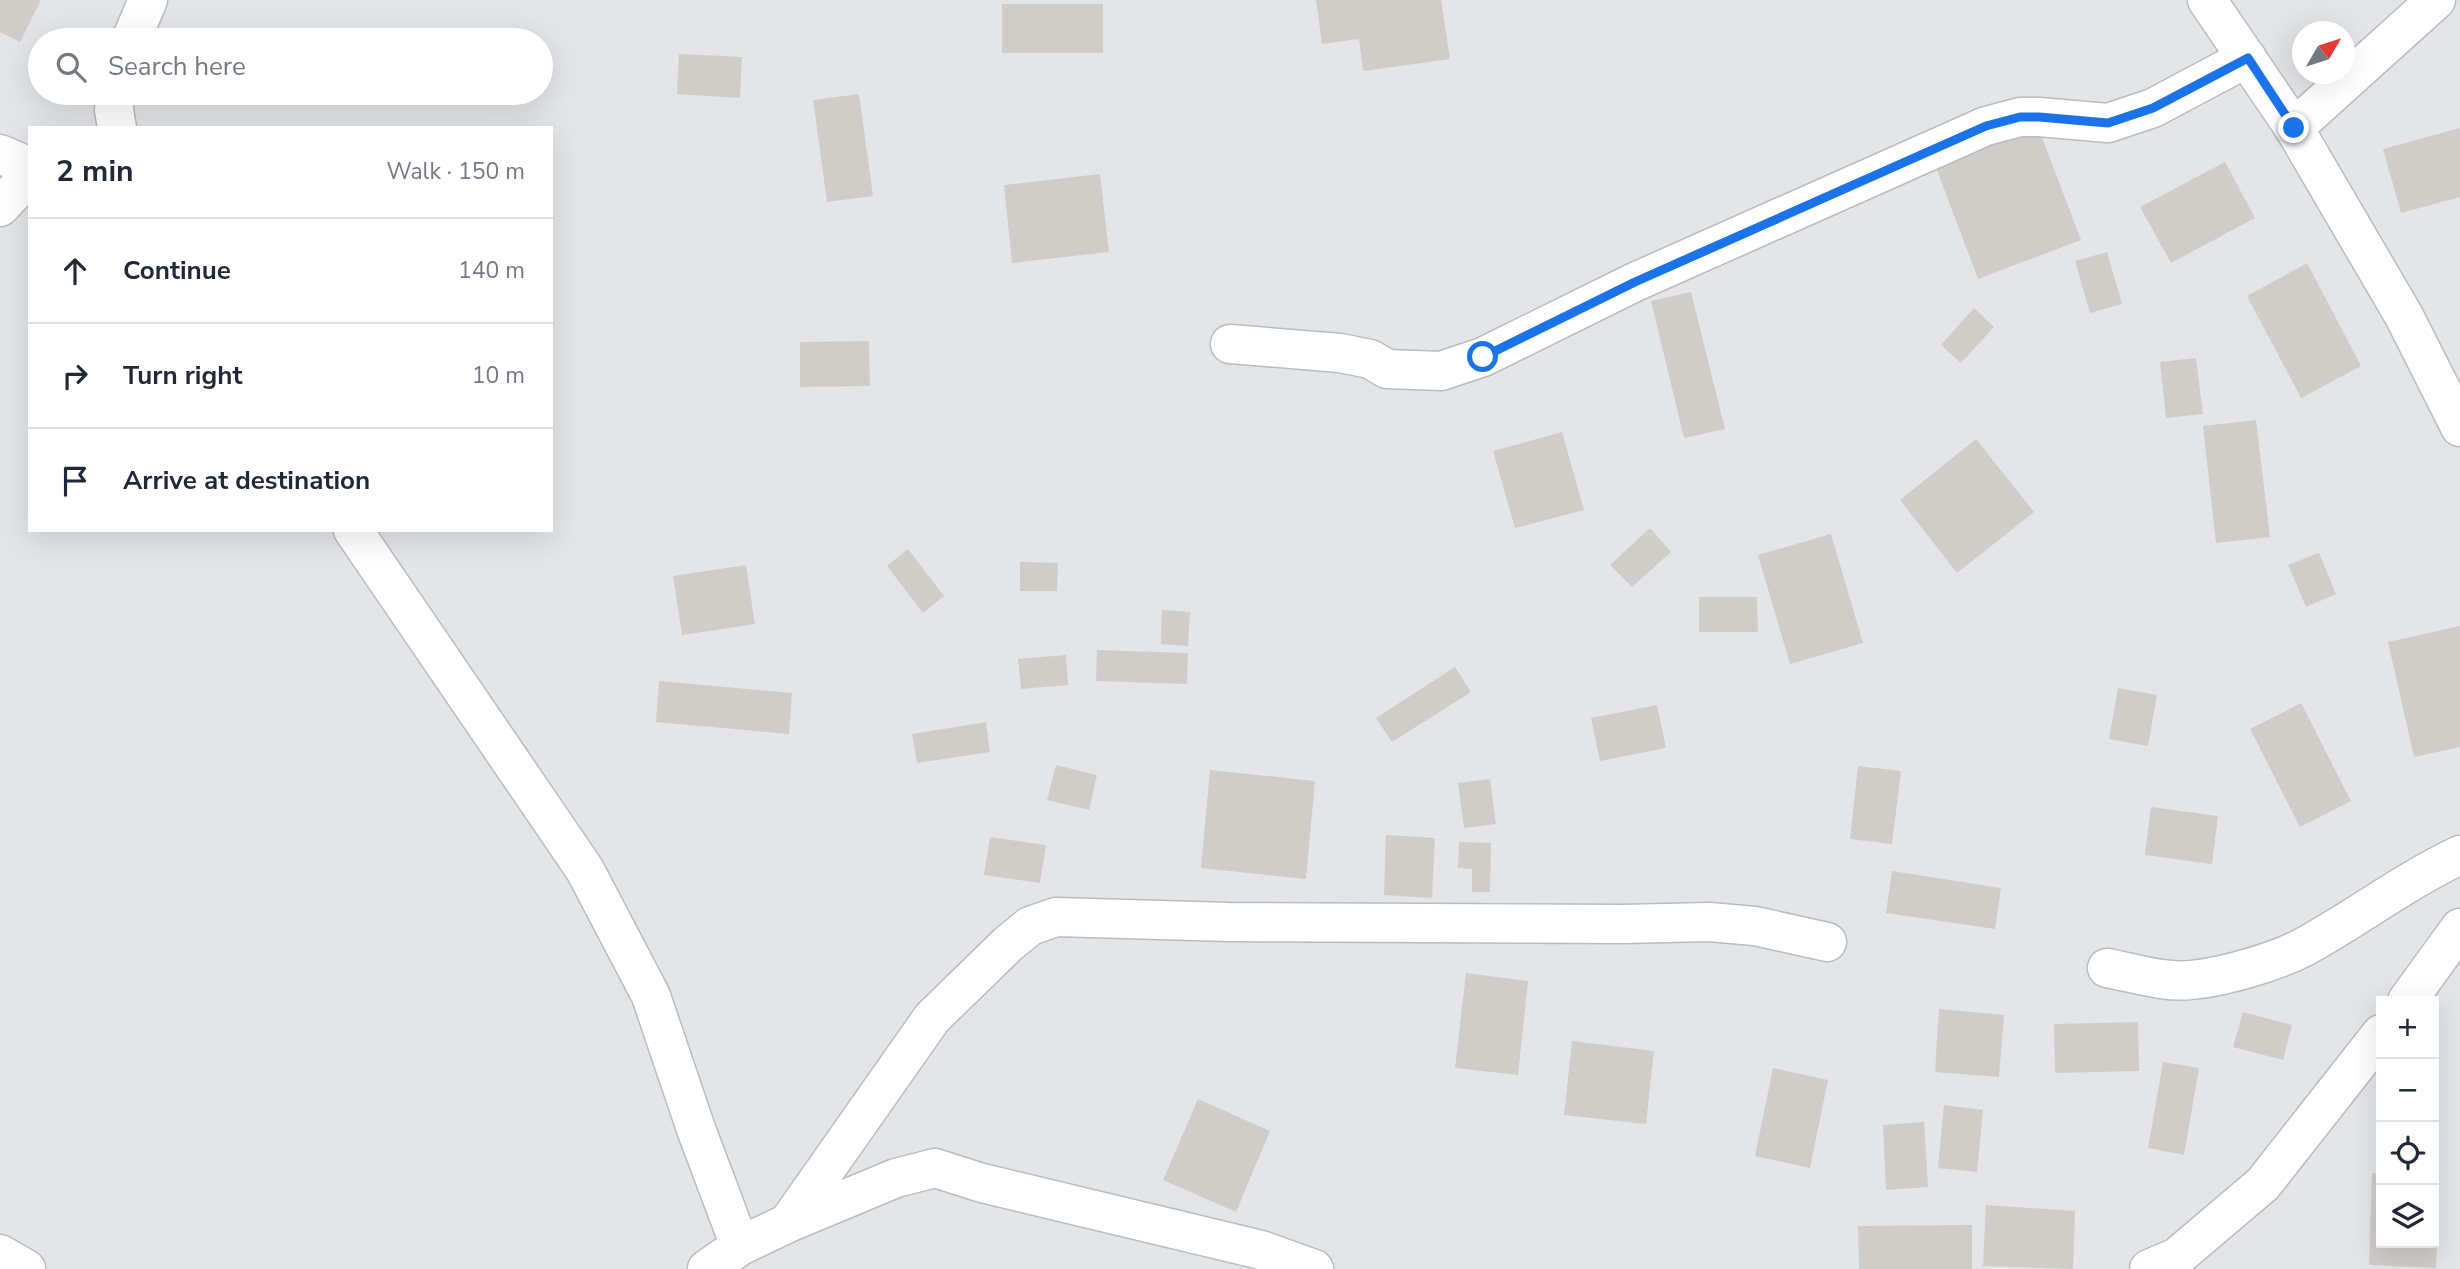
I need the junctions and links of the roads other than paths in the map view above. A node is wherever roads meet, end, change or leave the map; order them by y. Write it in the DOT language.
graph roads {
  1 [pos="148,0"];
  2 [pos="2207,0"];
  3 [pos="2436,0"];
  4 [pos="136,28"];
  5 [pos="2248,58"];
  6 [pos="114,105"];
  7 [pos="117,126"];
  8 [pos="2294,128"];
  9 [pos="0,154"];
  10 [pos="28,166"];
  11 [pos="28,177"];
  12 [pos="0,207"];
  13 [pos="1230,344"];
  14 [pos="2460,426"];
  15 [pos="354,532"];
  16 [pos="2460,855"];
  17 [pos="2460,928"];
  18 [pos="1827,942"];
  19 [pos="2107,968"];
  20 [pos="2411,996"];
  21 [pos="2376,1040"];
  22 [pos="788,1223"];
  23 [pos="740,1246"];
  24 [pos="0,1254"];
  25 [pos="2168,1265"];
  26 [pos="26,1269"];
  27 [pos="707,1269"];
  28 [pos="1314,1269"];
  1 -- 4 [label="street"];
  2 -- 5 [label="street"];
  3 -- 8 [label="street"];
  5 -- 8 [label="street"];
  5 -- 13 [label="street"];
  6 -- 7 [label="street"];
  8 -- 14 [label="street"];
  9 -- 10 [label="street"];
  11 -- 12 [label="street"];
  15 -- 23 [label="street"];
  16 -- 19 [label="street"];
  17 -- 20 [label="street"];
  18 -- 22 [label="street"];
  21 -- 25 [label="street"];
  22 -- 23 [label="street"];
  22 -- 28 [label="street"];
  23 -- 27 [label="street"];
  24 -- 26 [label="street"];
}
